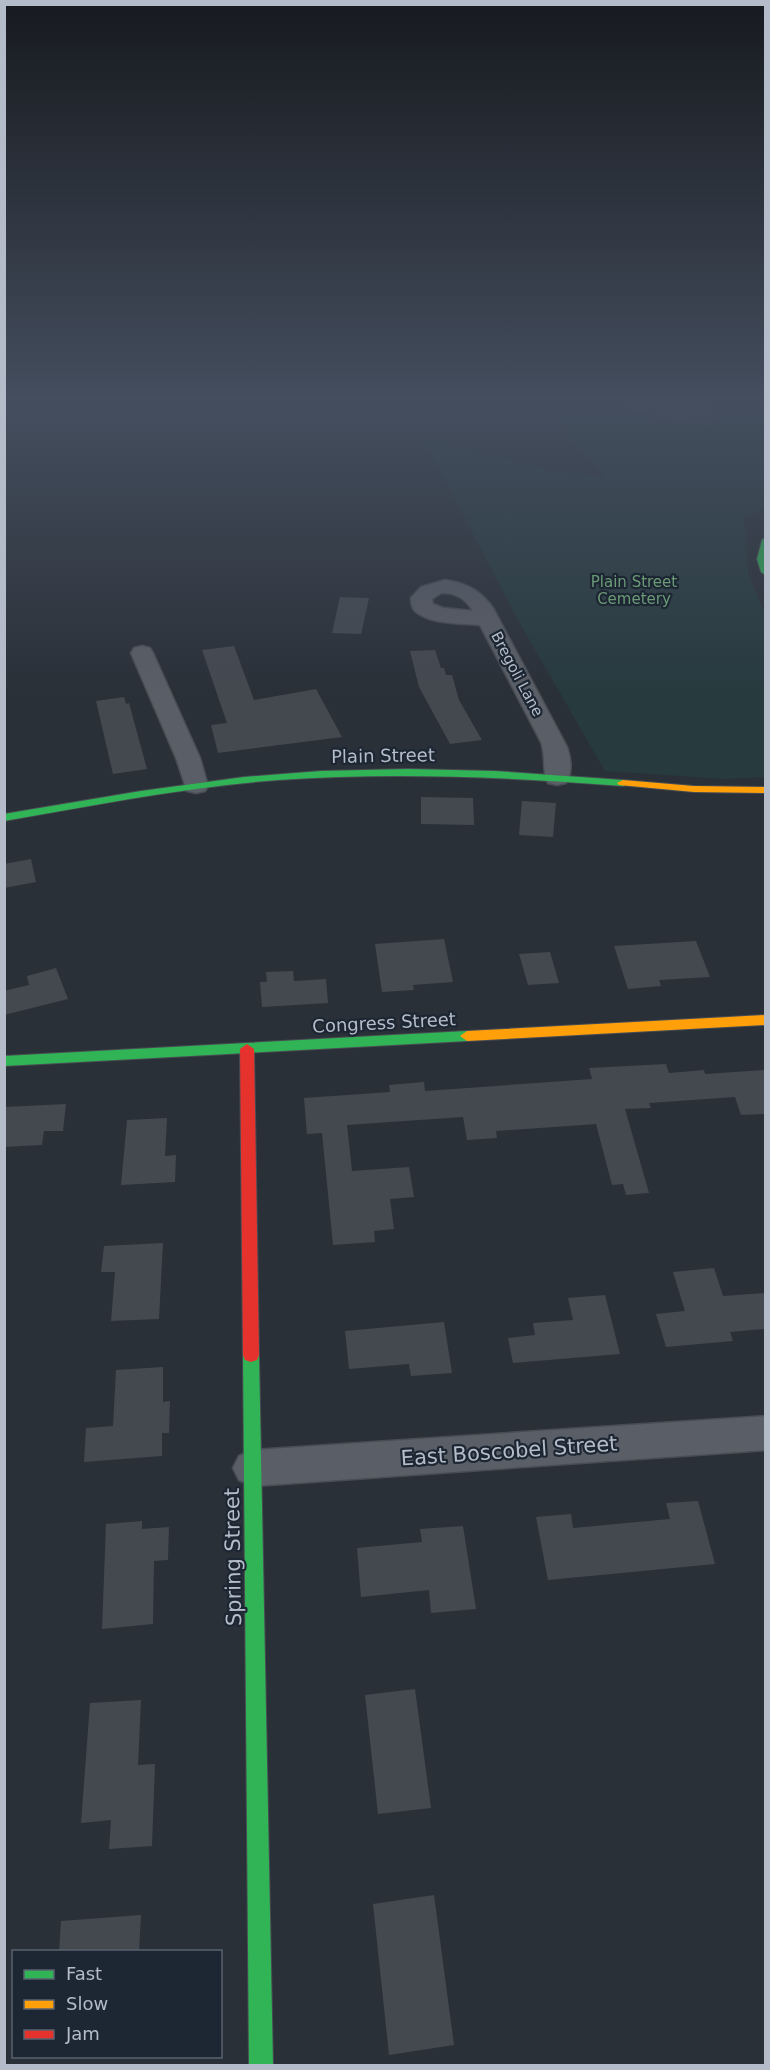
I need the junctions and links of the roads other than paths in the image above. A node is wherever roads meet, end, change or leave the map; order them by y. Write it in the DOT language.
graph roads {
  1 [pos="765,540"];
  2 [pos="765,572"];
  3 [pos="488,619"];
  4 [pos="142,653"];
  5 [pos="557,778"];
  6 [pos="196,786"];
  7 [pos="765,790"];
  8 [pos="4,818"];
  9 [pos="765,1020"];
  10 [pos="247,1049"];
  11 [pos="4,1061"];
  12 [pos="765,1433"];
  13 [pos="253,1468"];
  14 [pos="261,2066"];
  1 -- 2 [label="street"];
  3 -- 3 [label="street, Bregoli Lane"];
  3 -- 5 [label="street, Bregoli Lane"];
  4 -- 6 [label="street"];
  5 -- 6 [label="street, Plain Street"];
  5 -- 7 [label="street, Plain Street"];
  6 -- 8 [label="street, Plain Street"];
  9 -- 10 [label="street, Congress Street"];
  10 -- 11 [label="street, Congress Street"];
  10 -- 13 [label="street, Spring Street"];
  12 -- 13 [label="street, East Boscobel Street"];
  13 -- 14 [label="street, Spring Street"];
}
